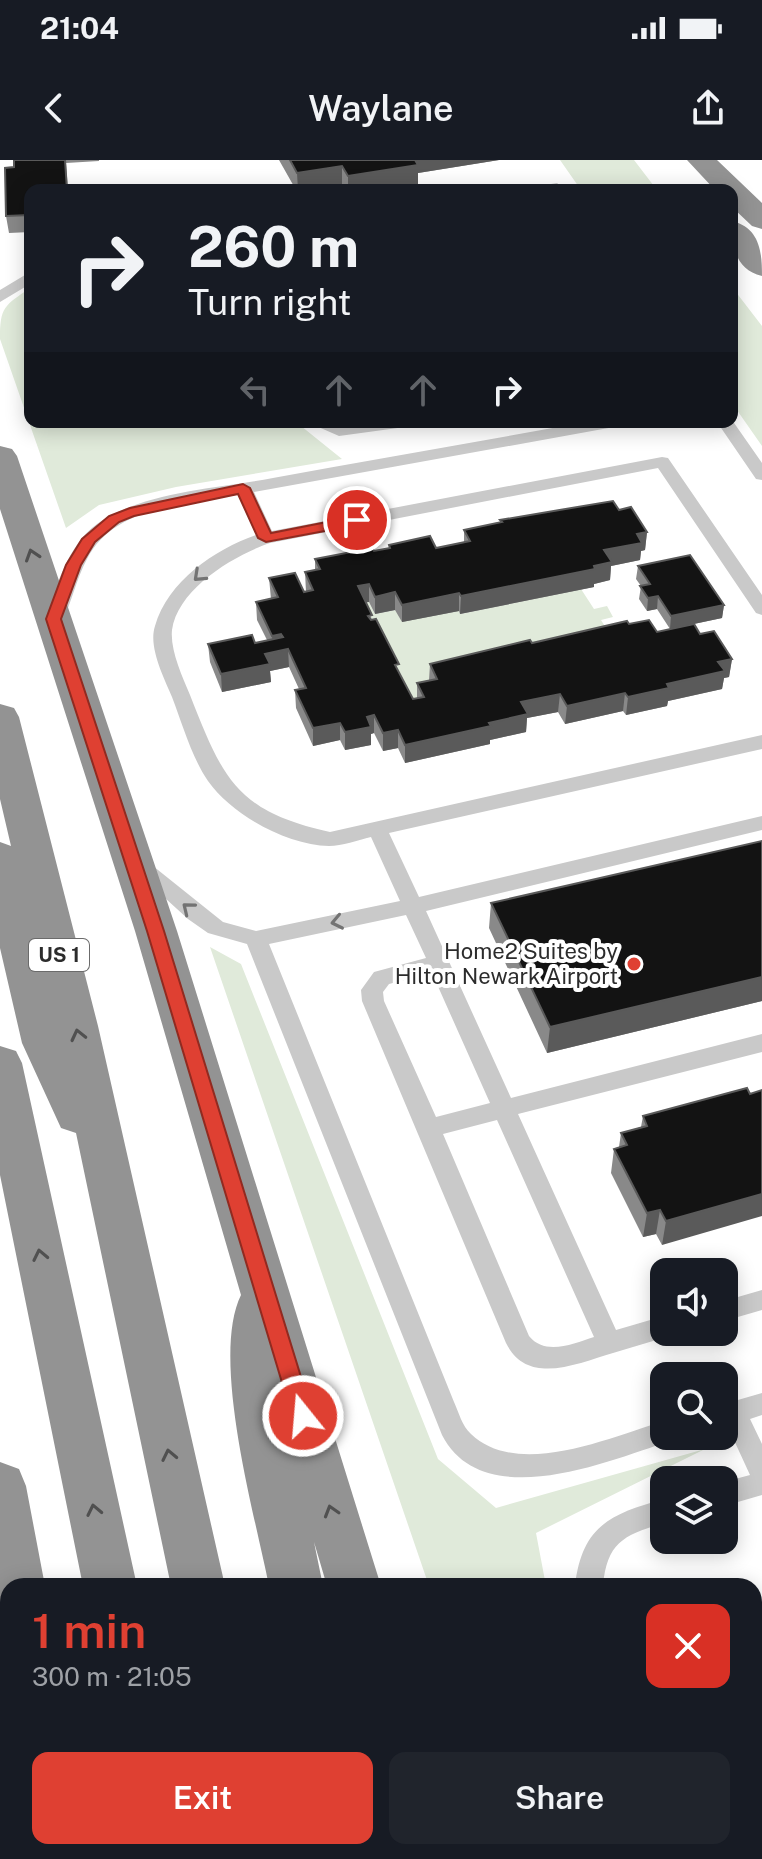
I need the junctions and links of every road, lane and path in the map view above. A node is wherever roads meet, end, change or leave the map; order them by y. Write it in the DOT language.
graph roads {
  1 [pos="681,160"];
  2 [pos="701,160"];
  3 [pos="698,184"];
  4 [pos="725,184"];
  5 [pos="738,196"];
  6 [pos="762,220"];
  7 [pos="738,237"];
  8 [pos="762,267"];
  9 [pos="24,281"];
  10 [pos="0,297"];
  11 [pos="331,428"];
  12 [pos="361,428"];
  13 [pos="580,428"];
  14 [pos="729,428"];
  15 [pos="0,456"];
  16 [pos="762,475"];
  17 [pos="243,488"];
  18 [pos="266,538"];
  19 [pos="762,609"];
  20 [pos="54,619"];
  21 [pos="0,717"];
  22 [pos="762,742"];
  23 [pos="762,823"];
  24 [pos="378,830"];
  25 [pos="0,857"];
  26 [pos="131,859"];
  27 [pos="413,907"];
  28 [pos="256,939"];
  29 [pos="439,963"];
  30 [pos="762,1043"];
  31 [pos="0,1063"];
  32 [pos="504,1109"];
  33 [pos="429,1128"];
  34 [pos="112,1194"];
  35 [pos="260,1275"];
  36 [pos="762,1300"];
  37 [pos="738,1307"];
  38 [pos="650,1331"];
  39 [pos="609,1343"];
  40 [pos="762,1404"];
  41 [pos="738,1411"];
  42 [pos="738,1429"];
  43 [pos="650,1436"];
  44 [pos="762,1472"];
  45 [pos="762,1483"];
  46 [pos="0,1486"];
  47 [pos="738,1490"];
  48 [pos="650,1515"];
  49 [pos="17,1578"];
  50 [pos="108,1578"];
  51 [pos="196,1578"];
  52 [pos="294,1578"];
  53 [pos="352,1578"];
  54 [pos="589,1578"];
  1 -- 3 [label="highway"];
  2 -- 4 [label="highway"];
  5 -- 6 [label="highway"];
  7 -- 8 [label="highway"];
  9 -- 10 [label="lane"];
  11 -- 12 [label="lane"];
  13 -- 17 [label="lane"];
  14 -- 16 [label="lane"];
  20 -- 15 [label="highway, one-way"];
  17 -- 18 [label="lane"];
  17 -- 20 [label="lane"];
  18 -- 19 [label="lane"];
  18 -- 24 [label="lane, one-way"];
  20 -- 26 [label="highway"];
  34 -- 21 [label="highway, US 1, one-way"];
  22 -- 24 [label="lane"];
  23 -- 27 [label="lane"];
  24 -- 27 [label="lane"];
  25 -- 34 [label="highway"];
  28 -- 26 [label="lane, one-way"];
  26 -- 35 [label="highway"];
  27 -- 28 [label="lane, one-way"];
  27 -- 29 [label="lane"];
  28 -- 43 [label="lane"];
  29 -- 32 [label="lane"];
  29 -- 33 [label="lane"];
  30 -- 32 [label="lane"];
  50 -- 31 [label="highway, one-way"];
  32 -- 33 [label="lane"];
  32 -- 39 [label="lane"];
  33 -- 39 [label="lane"];
  51 -- 34 [label="highway, US 1, one-way"];
  35 -- 52 [label="highway"];
  53 -- 35 [label="highway, one-way"];
  36 -- 37 [label="lane"];
  38 -- 39 [label="lane"];
  40 -- 41 [label="lane"];
  42 -- 44 [label="lane"];
  45 -- 47 [label="lane"];
  46 -- 49 [label="highway"];
  48 -- 54 [label="lane"];
}
